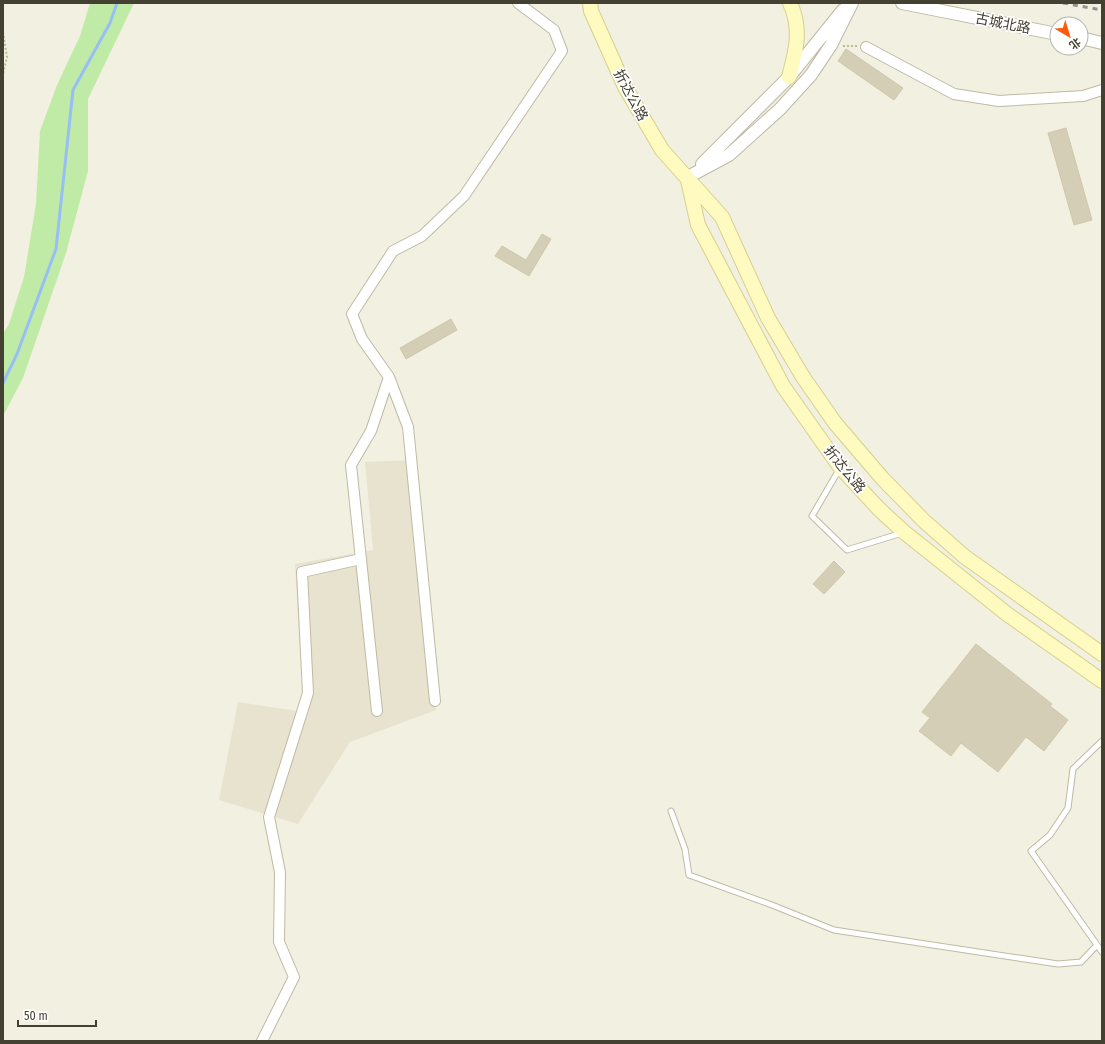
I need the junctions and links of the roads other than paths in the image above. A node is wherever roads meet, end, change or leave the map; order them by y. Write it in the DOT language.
graph roads {
  1 [pos="518,3"];
  2 [pos="590,3"];
  3 [pos="790,3"];
  4 [pos="850,3"];
  5 [pos="902,3"];
  6 [pos="1049,32"];
  7 [pos="1089,40"];
  8 [pos="1102,43"];
  9 [pos="866,47"];
  10 [pos="789,77"];
  11 [pos="1102,90"];
  12 [pos="688,178"];
  13 [pos="389,377"];
  14 [pos="840,467"];
  15 [pos="904,532"];
  16 [pos="361,559"];
  17 [pos="1102,654"];
  18 [pos="1102,681"];
  19 [pos="435,701"];
  20 [pos="377,711"];
  21 [pos="1102,741"];
  22 [pos="671,811"];
  23 [pos="1097,945"];
  24 [pos="1102,952"];
  25 [pos="262,1041"];
  1 -- 13 [label="street"];
  2 -- 12 [label="main road, 折达公路"];
  3 -- 10 [label="main road"];
  4 -- 10 [label="street"];
  4 -- 12 [label="street"];
  5 -- 6 [label="street, 古城北路"];
  7 -- 8 [label="street"];
  9 -- 11 [label="street"];
  10 -- 12 [label="street"];
  12 -- 14 [label="main road, 折达公路"];
  12 -- 17 [label="main road, 折达公路"];
  13 -- 16 [label="street"];
  13 -- 19 [label="street"];
  14 -- 15 [label="main road, 折达公路"];
  14 -- 15 [label="lane"];
  15 -- 18 [label="main road, 折达公路"];
  16 -- 20 [label="street"];
  16 -- 25 [label="street"];
  21 -- 23 [label="lane"];
  22 -- 23 [label="lane"];
  23 -- 24 [label="lane"];
}
